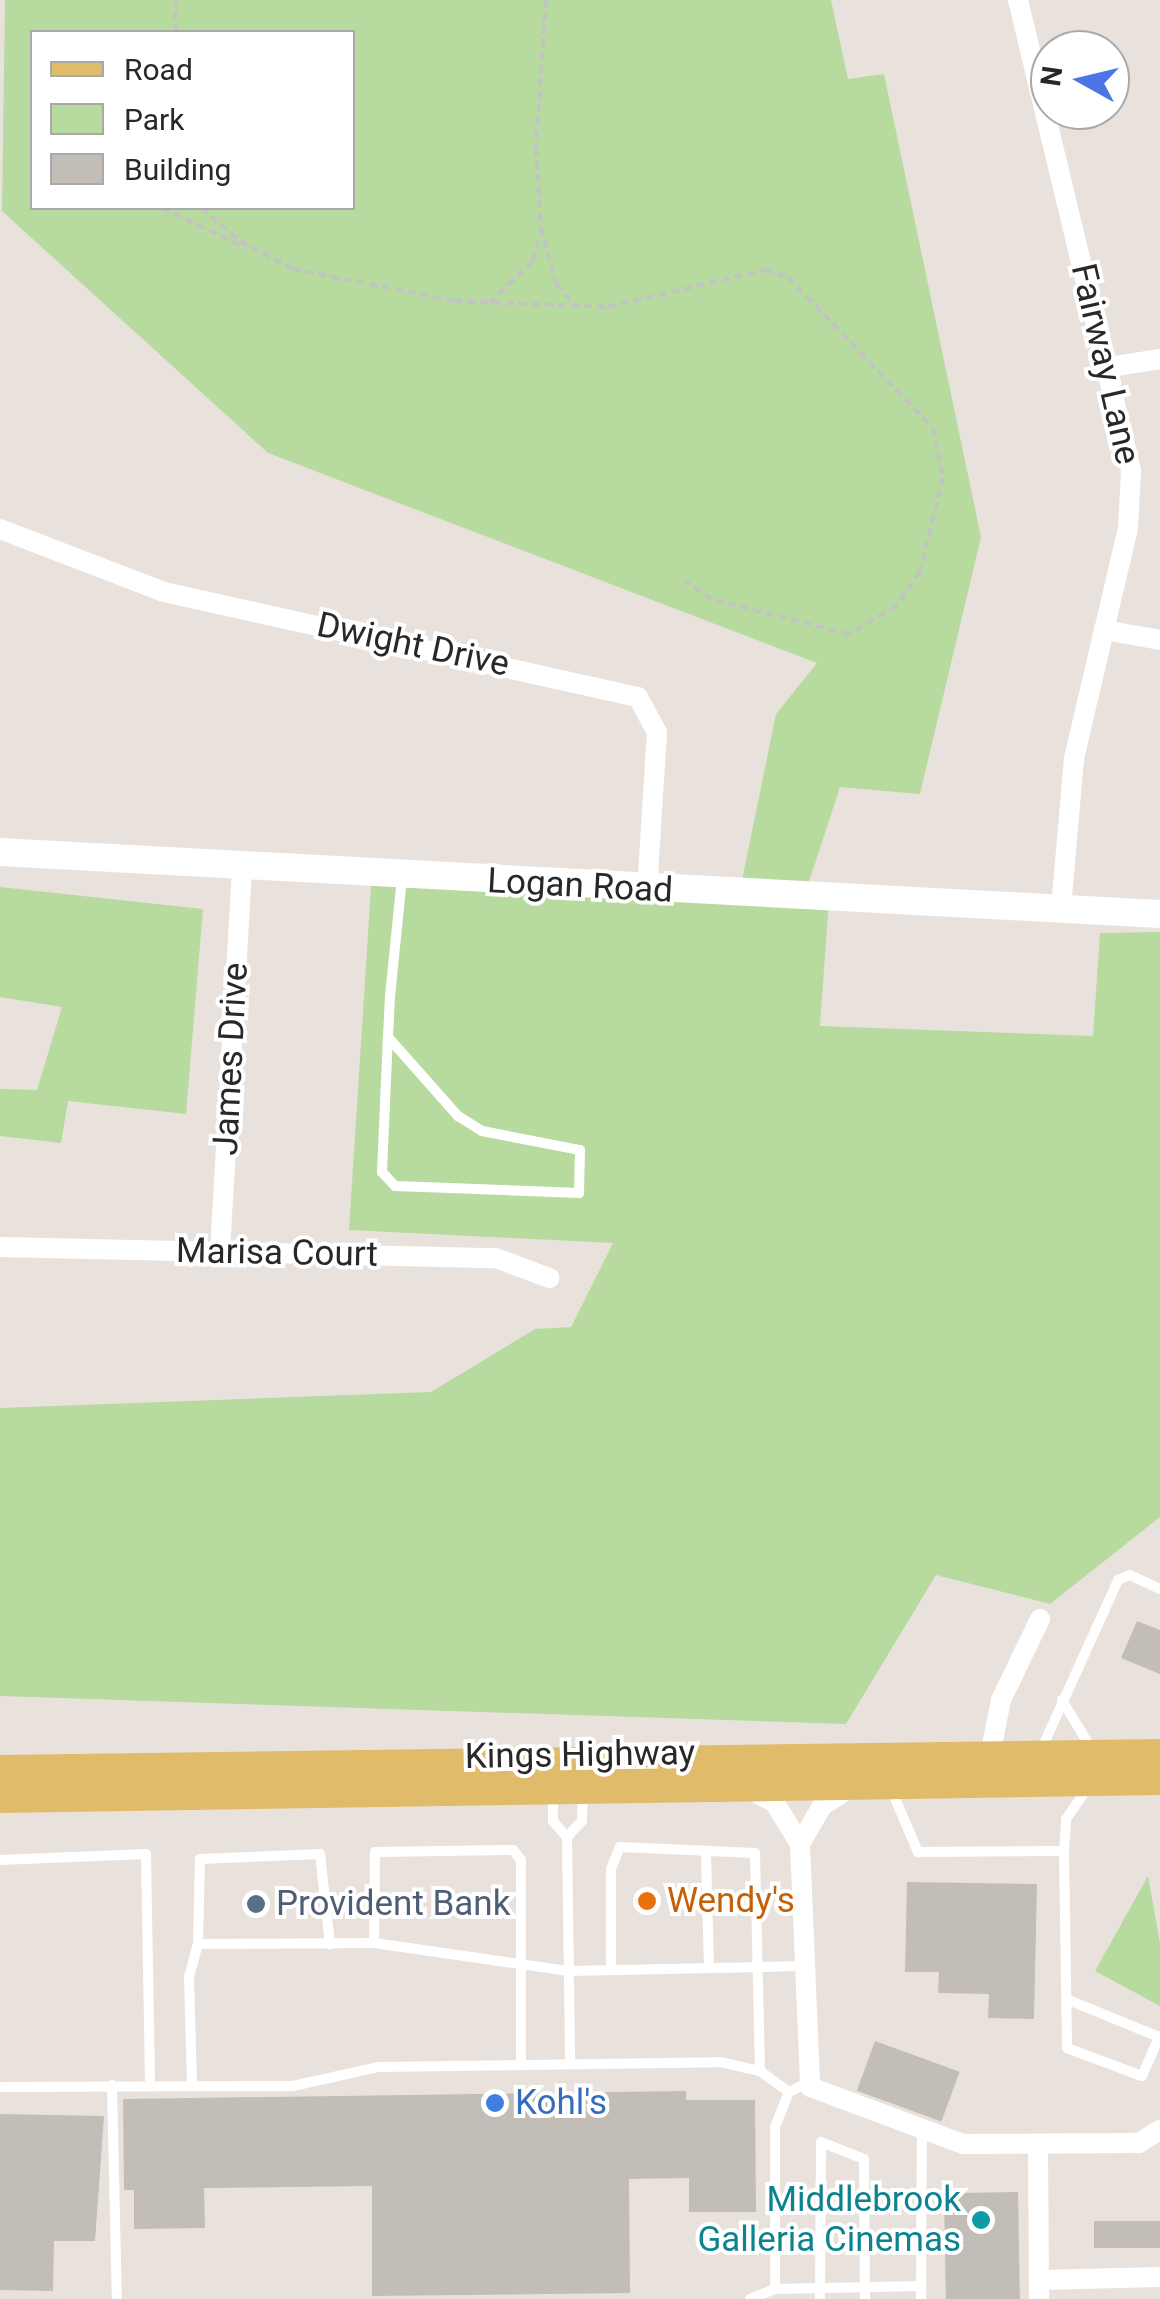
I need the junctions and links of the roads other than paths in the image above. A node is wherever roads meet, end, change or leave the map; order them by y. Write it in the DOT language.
graph roads {
  1 [pos="1018,0"];
  2 [pos="1160,359"];
  3 [pos="1109,367"];
  4 [pos="0,529"];
  5 [pos="1104,630"];
  6 [pos="1160,640"];
  7 [pos="0,852"];
  8 [pos="242,866"];
  9 [pos="402,876"];
  10 [pos="647,890"];
  11 [pos="1061,909"];
  12 [pos="1160,914"];
  13 [pos="388,1037"];
  14 [pos="0,1247"];
  15 [pos="220,1251"];
  16 [pos="549,1278"];
  17 [pos="1160,1589"];
  18 [pos="1040,1620"];
  19 [pos="1061,1698"];
  20 [pos="0,1749"];
  21 [pos="1160,1754"];
  22 [pos="990,1755"];
  23 [pos="1038,1755"];
  24 [pos="1097,1768"];
  25 [pos="0,1770"];
  26 [pos="131,1770"];
  27 [pos="1160,1780"];
  28 [pos="890,1788"];
  29 [pos="748,1790"];
  30 [pos="848,1790"];
  31 [pos="568,1793"];
  32 [pos="0,1798"];
  33 [pos="32,1798"];
  34 [pos="0,1806"];
  35 [pos="567,1837"];
  36 [pos="800,1844"];
  37 [pos="1064,1851"];
  38 [pos="706,1854"];
  39 [pos="0,1860"];
  40 [pos="374,1942"];
  41 [pos="198,1944"];
  42 [pos="330,1944"];
  43 [pos="802,1966"];
  44 [pos="524,1967"];
  45 [pos="758,1967"];
  46 [pos="709,1968"];
  47 [pos="611,1970"];
  48 [pos="569,1971"];
  49 [pos="1066,1999"];
  50 [pos="570,2064"];
  51 [pos="521,2065"];
  52 [pos="760,2071"];
  53 [pos="150,2084"];
  54 [pos="112,2085"];
  55 [pos="192,2085"];
  56 [pos="0,2087"];
  57 [pos="798,2088"];
  58 [pos="1160,2130"];
  59 [pos="922,2132"];
  60 [pos="1038,2144"];
  61 [pos="1160,2277"];
  62 [pos="920,2286"];
  63 [pos="775,2289"];
  64 [pos="1039,2290"];
  65 [pos="820,2293"];
  66 [pos="865,2293"];
  67 [pos="117,2299"];
  68 [pos="750,2299"];
  69 [pos="921,2299"];
  1 -- 3 [label="street, Fairway Lane"];
  2 -- 3 [label="street"];
  3 -- 5 [label="street, Fairway Lane"];
  4 -- 10 [label="street, Dwight Drive"];
  5 -- 6 [label="street"];
  5 -- 11 [label="street, Fairway Lane"];
  7 -- 8 [label="street, Logan Road"];
  8 -- 9 [label="street, Logan Road"];
  8 -- 15 [label="street, James Drive"];
  9 -- 10 [label="street, Logan Road"];
  9 -- 13 [label="lane"];
  10 -- 11 [label="street, Logan Road"];
  11 -- 12 [label="street, Logan Road"];
  13 -- 13 [label="lane"];
  14 -- 15 [label="street, Marisa Court"];
  15 -- 16 [label="street, Marisa Court"];
  17 -- 19 [label="lane"];
  18 -- 22 [label="street"];
  19 -- 23 [label="lane"];
  19 -- 24 [label="lane"];
  20 -- 26 [label="main road"];
  21 -- 24 [label="main road, Kings Highway"];
  22 -- 23 [label="main road, Kings Highway"];
  22 -- 26 [label="main road, Kings Highway"];
  23 -- 24 [label="main road, Kings Highway"];
  24 -- 27 [label="main road, Kings Highway"];
  24 -- 28 [label="main road, Kings Highway"];
  24 -- 37 [label="lane"];
  25 -- 26 [label="main road, Kings Highway"];
  28 -- 30 [label="main road, Kings Highway"];
  28 -- 37 [label="lane"];
  29 -- 30 [label="main road, Kings Highway"];
  29 -- 31 [label="main road, Kings Highway"];
  29 -- 36 [label="street"];
  30 -- 36 [label="street"];
  31 -- 33 [label="main road, Kings Highway"];
  31 -- 35 [label="lane"];
  31 -- 35 [label="lane"];
  32 -- 33 [label="main road, Kings Highway"];
  33 -- 34 [label="main road"];
  35 -- 48 [label="lane"];
  36 -- 43 [label="street"];
  37 -- 49 [label="lane"];
  38 -- 45 [label="lane"];
  38 -- 46 [label="lane"];
  38 -- 47 [label="lane"];
  39 -- 53 [label="lane"];
  40 -- 42 [label="lane"];
  40 -- 44 [label="lane"];
  40 -- 44 [label="lane"];
  41 -- 42 [label="lane"];
  41 -- 42 [label="lane"];
  41 -- 55 [label="lane"];
  43 -- 45 [label="lane"];
  43 -- 57 [label="street"];
  44 -- 48 [label="lane"];
  44 -- 51 [label="lane"];
  45 -- 46 [label="lane"];
  45 -- 52 [label="lane"];
  46 -- 47 [label="lane"];
  47 -- 48 [label="lane"];
  48 -- 50 [label="lane"];
  49 -- 49 [label="lane"];
  50 -- 51 [label="lane"];
  50 -- 52 [label="lane"];
  51 -- 55 [label="lane"];
  52 -- 57 [label="lane"];
  53 -- 54 [label="lane"];
  53 -- 55 [label="lane"];
  54 -- 56 [label="lane"];
  54 -- 67 [label="lane"];
  57 -- 59 [label="street"];
  57 -- 63 [label="lane"];
  58 -- 60 [label="street"];
  59 -- 60 [label="street"];
  59 -- 62 [label="lane"];
  60 -- 64 [label="street"];
  61 -- 64 [label="street"];
  62 -- 66 [label="lane"];
  62 -- 69 [label="lane"];
  63 -- 65 [label="lane"];
  63 -- 68 [label="lane"];
  65 -- 66 [label="lane"];
  65 -- 66 [label="lane"];
}
